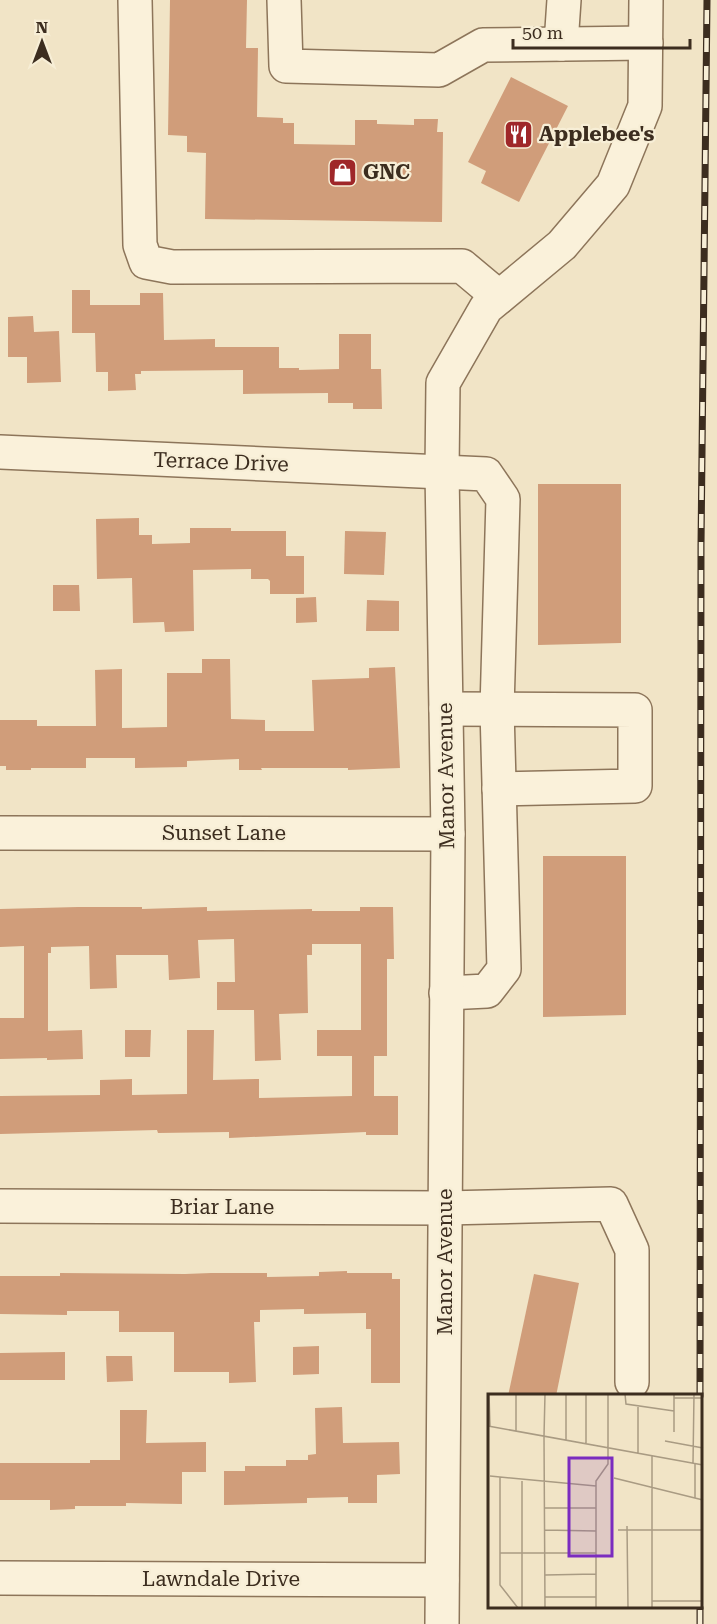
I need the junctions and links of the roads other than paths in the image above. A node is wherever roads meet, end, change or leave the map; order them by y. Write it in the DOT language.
graph roads {
  1 [pos="135,0"];
  2 [pos="284,0"];
  3 [pos="564,0"];
  4 [pos="646,0"];
  5 [pos="646,43"];
  6 [pos="561,44"];
  7 [pos="499,297"];
  8 [pos="0,452"];
  9 [pos="442,471"];
  10 [pos="446,708"];
  11 [pos="497,709"];
  12 [pos="500,789"];
  13 [pos="0,833"];
  14 [pos="448,834"];
  15 [pos="446,993"];
  16 [pos="0,1206"];
  17 [pos="445,1208"];
  18 [pos="632,1382"];
  19 [pos="0,1578"];
  20 [pos="442,1580"];
  21 [pos="442,1624"];
  1 -- 7 [label="street"];
  2 -- 6 [label="street"];
  3 -- 6 [label="street"];
  4 -- 5 [label="street, Manor Avenue"];
  5 -- 6 [label="street"];
  5 -- 7 [label="street, Manor Avenue"];
  7 -- 9 [label="street, Manor Avenue"];
  8 -- 9 [label="street, Terrace Drive"];
  9 -- 10 [label="street, Manor Avenue"];
  9 -- 11 [label="street, Terrace Drive"];
  10 -- 11 [label="street"];
  10 -- 14 [label="street, Manor Avenue"];
  11 -- 12 [label="street"];
  11 -- 12 [label="street"];
  12 -- 15 [label="street"];
  13 -- 14 [label="street, Sunset Lane"];
  14 -- 15 [label="street, Manor Avenue"];
  15 -- 17 [label="street, Manor Avenue"];
  16 -- 17 [label="street, Briar Lane"];
  17 -- 18 [label="street, Briar Lane"];
  17 -- 20 [label="street, Manor Avenue"];
  19 -- 20 [label="street, Lawndale Drive"];
  20 -- 21 [label="street, Manor Avenue"];
}
